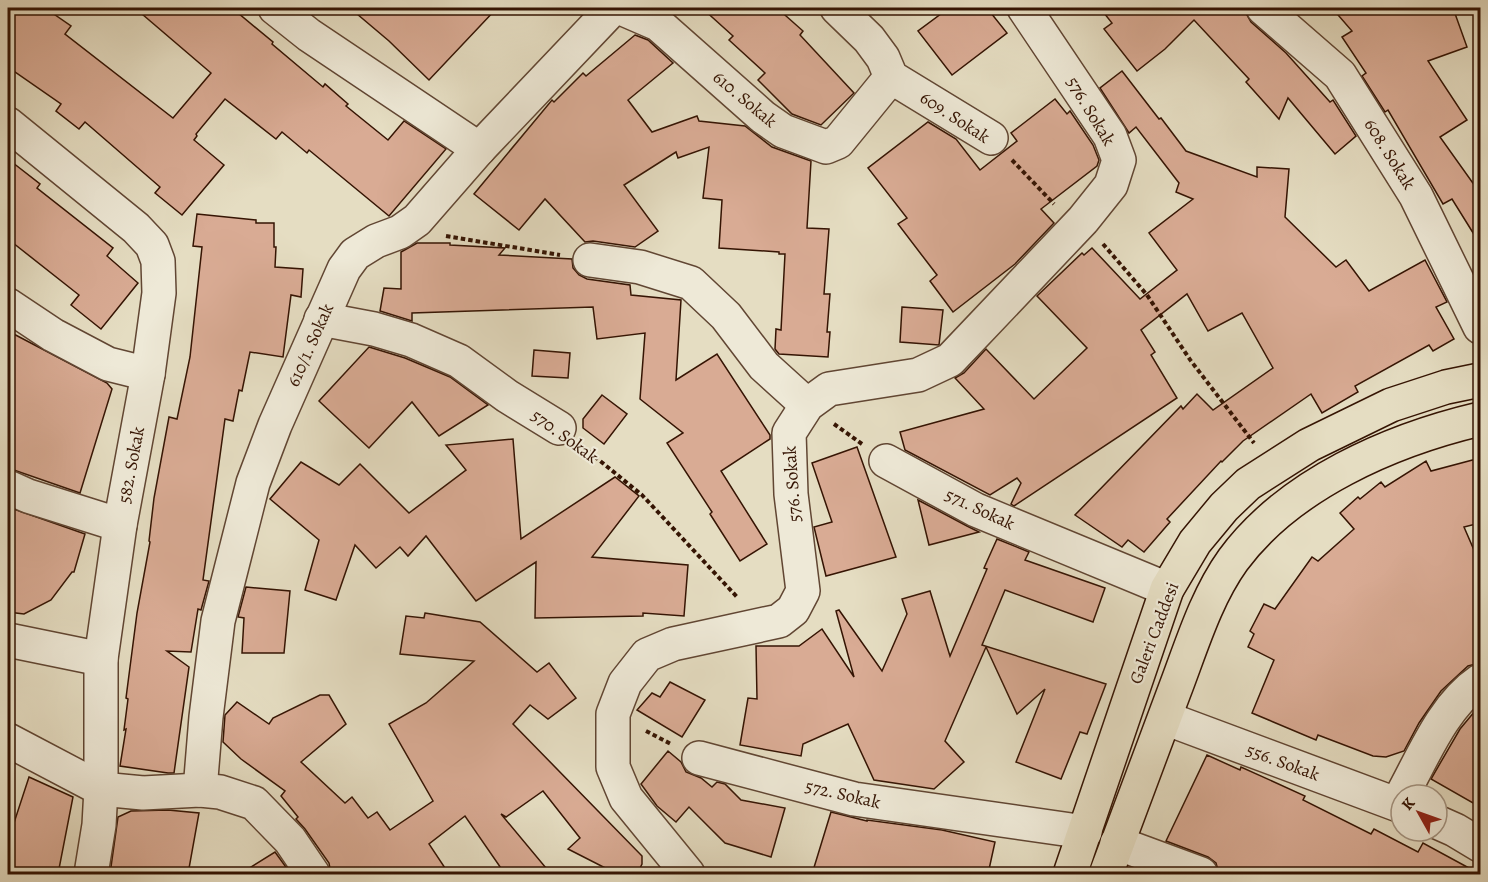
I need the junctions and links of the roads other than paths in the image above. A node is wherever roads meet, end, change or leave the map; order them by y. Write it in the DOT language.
graph roads {
  1 [pos="275,8"];
  2 [pos="613,8"];
  3 [pos="621,8"];
  4 [pos="837,8"];
  5 [pos="1024,8"];
  6 [pos="1263,8"];
  7 [pos="891,77"];
  8 [pos="8,124"];
  9 [pos="991,138"];
  10 [pos="478,149"];
  11 [pos="590,260"];
  12 [pos="8,305"];
  13 [pos="321,319"];
  14 [pos="1480,327"];
  15 [pos="148,374"];
  16 [pos="1480,380"];
  17 [pos="807,405"];
  18 [pos="1480,419"];
  19 [pos="559,428"];
  20 [pos="886,461"];
  21 [pos="8,488"];
  22 [pos="120,525"];
  23 [pos="1167,589"];
  24 [pos="8,640"];
  25 [pos="101,659"];
  26 [pos="1480,681"];
  27 [pos="1165,718"];
  28 [pos="8,740"];
  29 [pos="699,758"];
  30 [pos="1409,783"];
  31 [pos="101,789"];
  32 [pos="200,790"];
  33 [pos="1389,796"];
  34 [pos="1449,827"];
  35 [pos="1085,832"];
  36 [pos="1117,843"];
  37 [pos="1480,845"];
  38 [pos="91,874"];
  39 [pos="313,874"];
  40 [pos="688,874"];
  41 [pos="1070,874"];
  42 [pos="1106,874"];
  43 [pos="1201,874"];
  1 -- 10 [label="street"];
  2 -- 10 [label="street, 610/1. Sokak"];
  3 -- 7 [label="street, 610. Sokak"];
  4 -- 7 [label="street"];
  5 -- 17 [label="street, 576. Sokak"];
  6 -- 14 [label="street, 608. Sokak"];
  7 -- 9 [label="street, 609. Sokak"];
  8 -- 15 [label="street, 582. Sokak"];
  10 -- 13 [label="street, 610/1. Sokak"];
  11 -- 17 [label="street"];
  12 -- 15 [label="street"];
  13 -- 19 [label="street, 570. Sokak"];
  13 -- 32 [label="street, 610/1. Sokak"];
  15 -- 22 [label="street, 582. Sokak"];
  16 -- 23 [label="main road, Galeri Caddesi"];
  17 -- 40 [label="street, 576. Sokak"];
  18 -- 27 [label="main road"];
  20 -- 23 [label="street, 571. Sokak"];
  21 -- 22 [label="street"];
  22 -- 25 [label="street, 582. Sokak"];
  23 -- 35 [label="main road, Galeri Caddesi"];
  24 -- 25 [label="street"];
  25 -- 31 [label="street, 582. Sokak"];
  26 -- 30 [label="street"];
  27 -- 33 [label="street, 556. Sokak"];
  27 -- 36 [label="main road"];
  28 -- 31 [label="street"];
  29 -- 35 [label="street, 572. Sokak"];
  31 -- 32 [label="street"];
  31 -- 38 [label="street, 582. Sokak"];
  32 -- 39 [label="street"];
  34 -- 37 [label="street"];
  35 -- 41 [label="main road, Galeri Caddesi"];
  36 -- 42 [label="main road"];
  36 -- 43 [label="street"];
}
